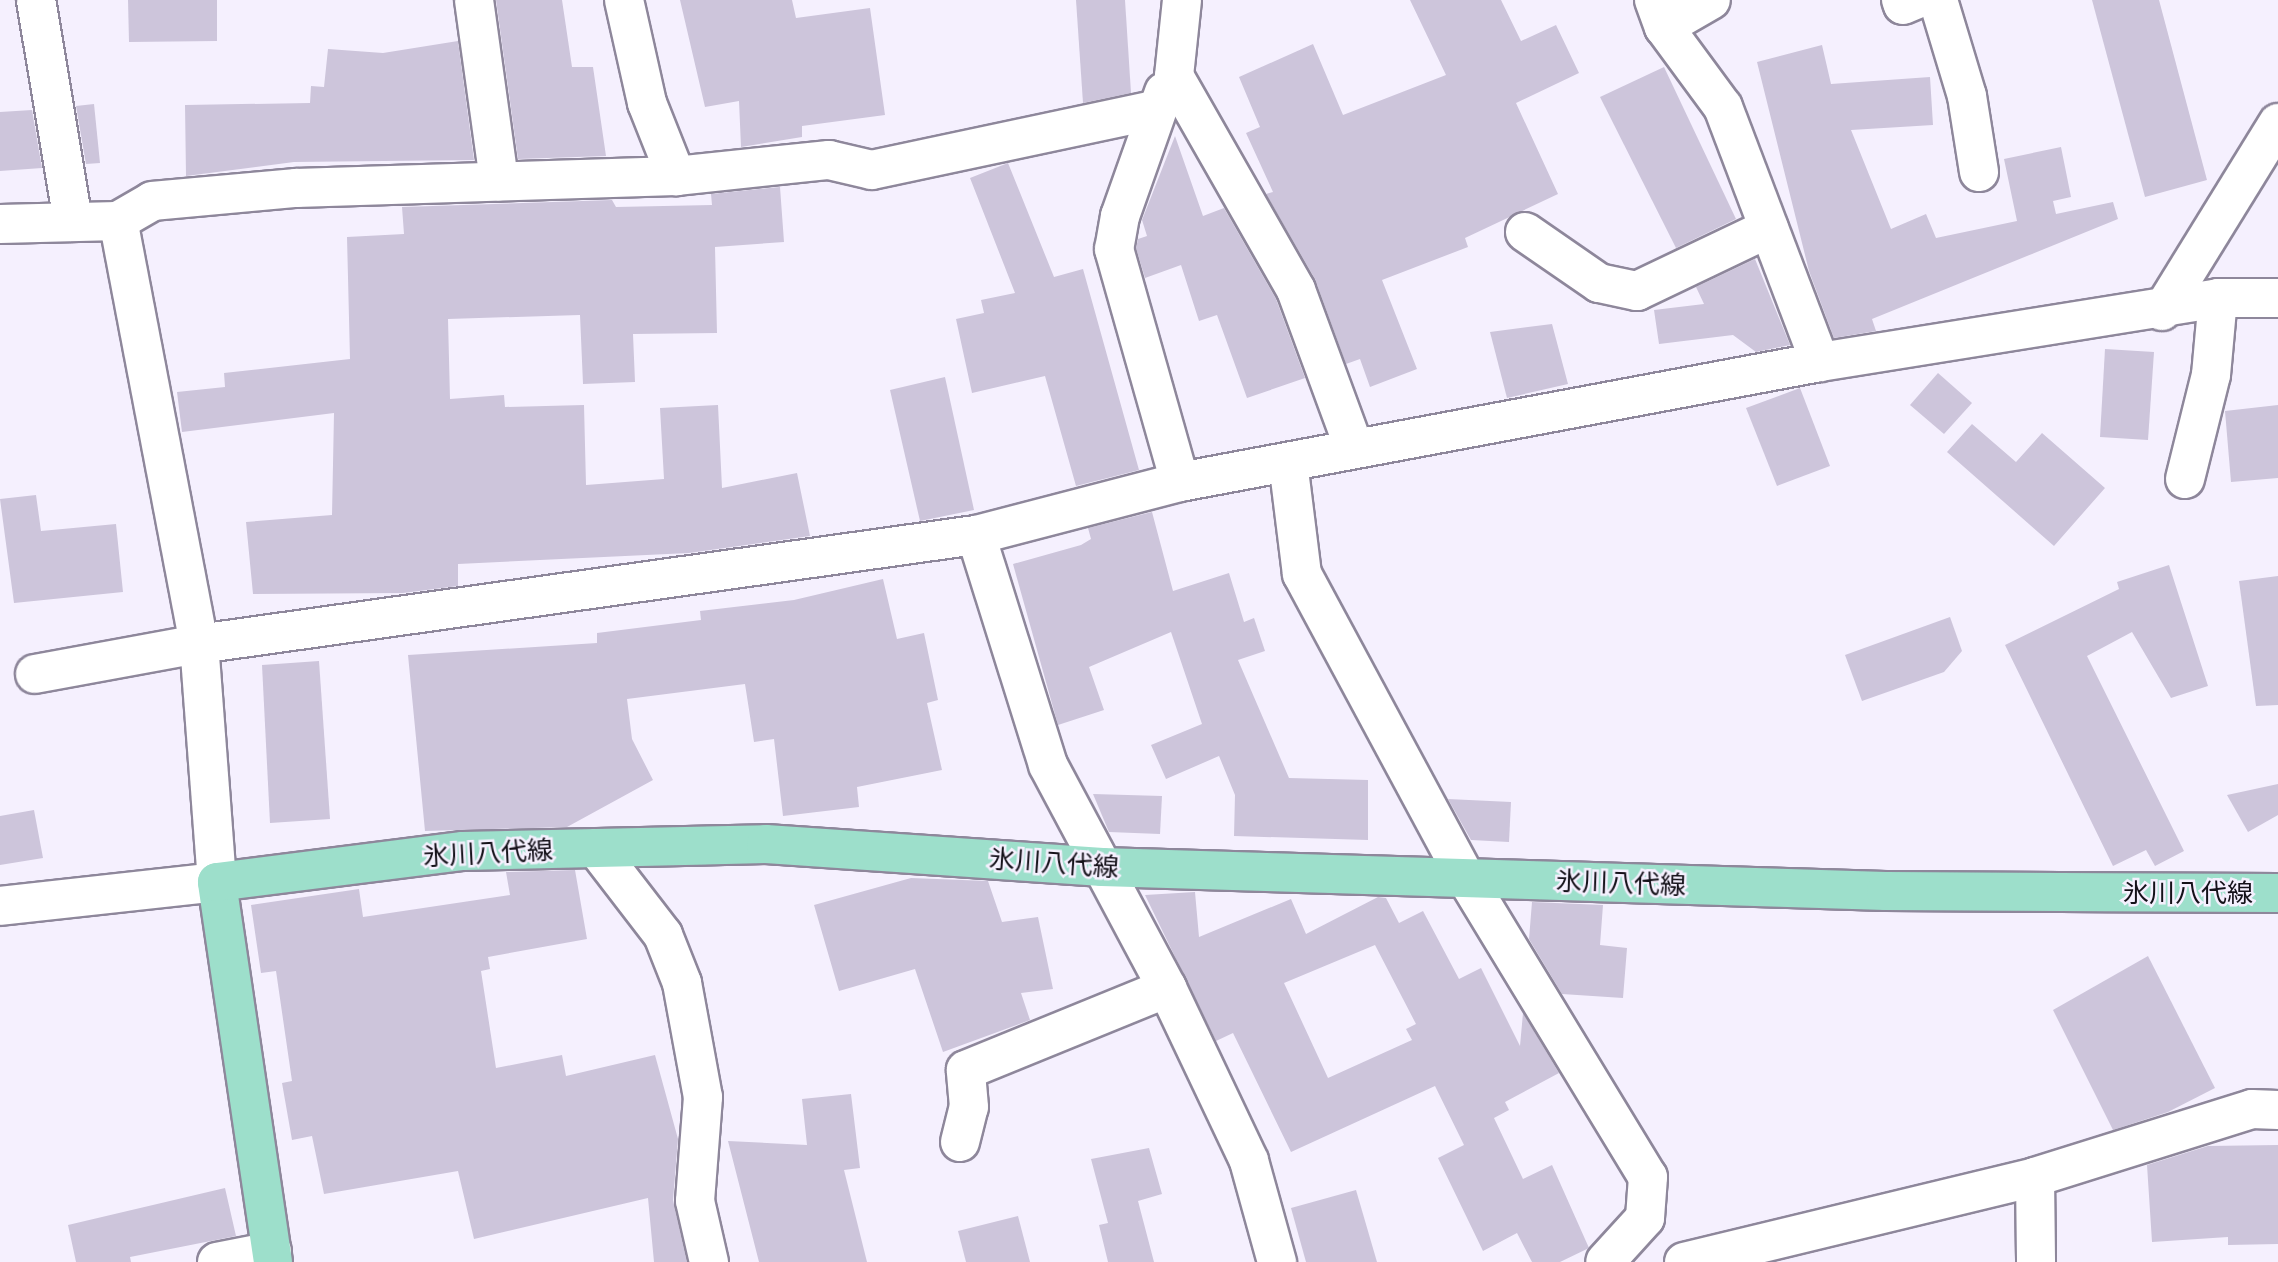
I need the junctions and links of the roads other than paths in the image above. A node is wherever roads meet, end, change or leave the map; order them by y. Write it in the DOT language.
graph roads {
  1 [pos="36,0"];
  2 [pos="474,0"];
  3 [pos="624,0"];
  4 [pos="1182,0"];
  5 [pos="1711,0"];
  6 [pos="1902,0"];
  7 [pos="1915,0"];
  8 [pos="1938,0"];
  9 [pos="1659,13"];
  10 [pos="1174,76"];
  11 [pos="1154,110"];
  12 [pos="2278,123"];
  13 [pos="1979,172"];
  14 [pos="676,176"];
  15 [pos="499,181"];
  16 [pos="118,220"];
  17 [pos="73,222"];
  18 [pos="0,223"];
  19 [pos="1769,228"];
  20 [pos="1525,232"];
  21 [pos="2218,298"];
  22 [pos="2278,298"];
  23 [pos="2162,311"];
  24 [pos="1820,362"];
  25 [pos="1354,448"];
  26 [pos="1288,462"];
  27 [pos="2185,479"];
  28 [pos="1180,482"];
  29 [pos="976,535"];
  30 [pos="199,644"];
  31 [pos="35,674"];
  32 [pos="596,848"];
  33 [pos="1101,867"];
  34 [pos="1466,878"];
  35 [pos="217,882"];
  36 [pos="2278,893"];
  37 [pos="0,906"];
  38 [pos="1167,988"];
  39 [pos="2278,1110"];
  40 [pos="960,1142"];
  41 [pos="2035,1177"];
  42 [pos="273,1257"];
  43 [pos="217,1262"];
  44 [pos="709,1262"];
  45 [pos="1277,1262"];
  46 [pos="1605,1262"];
  47 [pos="1684,1262"];
  48 [pos="2036,1262"];
  1 -- 17 [label="street"];
  2 -- 15 [label="street"];
  3 -- 14 [label="street"];
  4 -- 10 [label="street"];
  5 -- 9 [label="street"];
  6 -- 7 [label="street"];
  8 -- 13 [label="street"];
  9 -- 19 [label="street"];
  10 -- 11 [label="street"];
  10 -- 25 [label="street"];
  11 -- 14 [label="street"];
  11 -- 28 [label="street"];
  12 -- 23 [label="street"];
  14 -- 15 [label="street"];
  15 -- 16 [label="street"];
  16 -- 17 [label="street"];
  16 -- 30 [label="street"];
  17 -- 18 [label="street"];
  19 -- 20 [label="street"];
  19 -- 24 [label="street"];
  21 -- 22 [label="street"];
  21 -- 23 [label="street"];
  21 -- 27 [label="street"];
  23 -- 24 [label="street"];
  24 -- 25 [label="street"];
  25 -- 26 [label="street"];
  26 -- 28 [label="street"];
  26 -- 34 [label="street"];
  28 -- 29 [label="street"];
  29 -- 30 [label="street"];
  29 -- 33 [label="street"];
  30 -- 31 [label="street"];
  30 -- 35 [label="street"];
  32 -- 33 [label="main road, 氷川八代線"];
  32 -- 35 [label="main road, 氷川八代線"];
  32 -- 44 [label="street"];
  33 -- 34 [label="main road, 氷川八代線"];
  33 -- 38 [label="street"];
  34 -- 36 [label="main road, 氷川八代線"];
  34 -- 46 [label="street"];
  35 -- 37 [label="street"];
  35 -- 42 [label="main road"];
  38 -- 40 [label="street"];
  38 -- 45 [label="street"];
  39 -- 41 [label="street"];
  41 -- 47 [label="street"];
  41 -- 48 [label="street"];
  42 -- 43 [label="street"];
}
